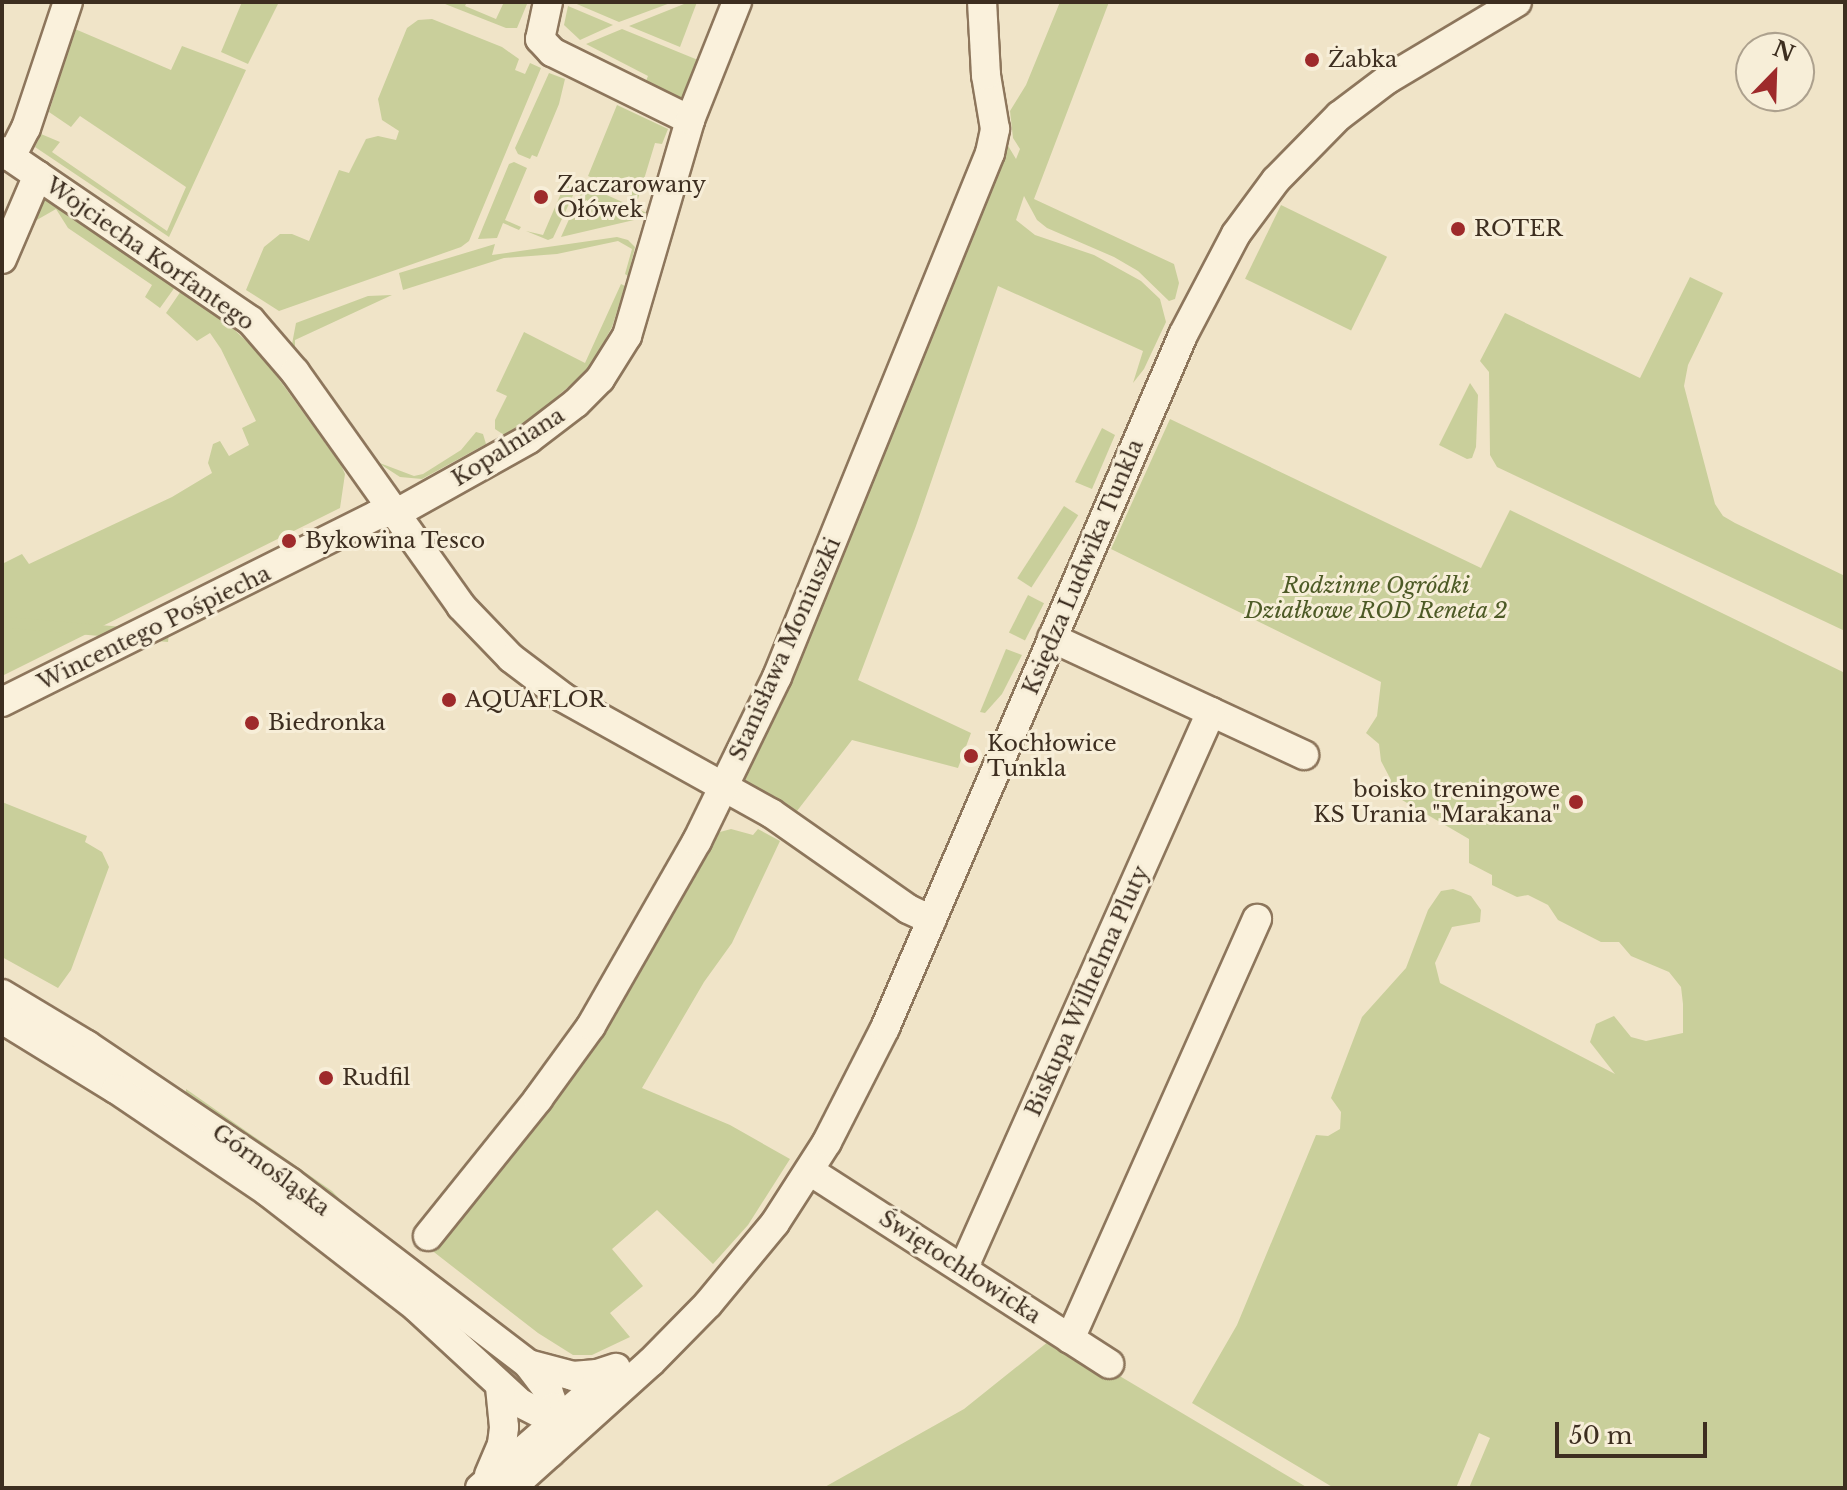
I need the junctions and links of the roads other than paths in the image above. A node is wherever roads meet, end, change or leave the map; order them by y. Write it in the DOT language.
graph roads {
  1 [pos="68,2"];
  2 [pos="548,2"];
  3 [pos="737,2"];
  4 [pos="982,2"];
  5 [pos="1517,2"];
  6 [pos="690,120"];
  7 [pos="7,154"];
  8 [pos="38,175"];
  9 [pos="2,259"];
  10 [pos="392,511"];
  11 [pos="1052,638"];
  12 [pos="2,702"];
  13 [pos="1211,712"];
  14 [pos="1304,755"];
  15 [pos="724,786"];
  16 [pos="1257,919"];
  17 [pos="932,920"];
  18 [pos="2,994"];
  19 [pos="2,1019"];
  20 [pos="810,1171"];
  21 [pos="428,1236"];
  22 [pos="963,1269"];
  23 [pos="708,1304"];
  24 [pos="1070,1339"];
  25 [pos="528,1364"];
  26 [pos="1109,1364"];
  27 [pos="621,1366"];
  28 [pos="500,1387"];
  29 [pos="555,1421"];
  30 [pos="584,1423"];
  31 [pos="550,1453"];
  32 [pos="492,1486"];
  1 -- 7 [label="street"];
  2 -- 6 [label="street"];
  3 -- 6 [label="street, Kopalniana"];
  4 -- 15 [label="street, Stanisława Moniuszki"];
  5 -- 11 [label="street, Księdza Ludwika Tunkla"];
  6 -- 10 [label="street, Kopalniana"];
  7 -- 8 [label="street, Wojciecha Korfantego"];
  8 -- 9 [label="street"];
  8 -- 10 [label="street, Wojciecha Korfantego"];
  10 -- 12 [label="street, Wincentego Pośpiecha"];
  10 -- 15 [label="street, Wojciecha Korfantego"];
  11 -- 13 [label="street"];
  11 -- 17 [label="street, Księdza Ludwika Tunkla"];
  13 -- 14 [label="street"];
  13 -- 22 [label="street, Biskupa Wilhelma Pluty"];
  15 -- 17 [label="street, Wojciecha Korfantego"];
  15 -- 21 [label="street, Stanisława Moniuszki"];
  16 -- 24 [label="street"];
  17 -- 20 [label="street, Księdza Ludwika Tunkla"];
  18 -- 25 [label="street, Górnośląska"];
  19 -- 28 [label="street, Górnośląska"];
  20 -- 22 [label="street, Świętochłowicka"];
  20 -- 23 [label="street, Księdza Ludwika Tunkla"];
  22 -- 24 [label="street, Świętochłowicka"];
  23 -- 27 [label="street, Księdza Ludwika Tunkla"];
  23 -- 30 [label="street, Księdza Ludwika Tunkla"];
  24 -- 26 [label="street, Świętochłowicka"];
  25 -- 27 [label="street, Górnośląska"];
  25 -- 29 [label="street, Górnośląska"];
  27 -- 29 [label="street, Księdza Ludwika Tunkla"];
  28 -- 29 [label="street, Górnośląska"];
  28 -- 32 [label="street"];
  29 -- 30 [label="street, Górnośląska"];
  29 -- 31 [label="street, Górnośląska"];
  29 -- 32 [label="street, Księdza Ludwika Tunkla"];
  30 -- 31 [label="street, Księdza Ludwika Tunkla"];
  31 -- 32 [label="street, Księdza Ludwika Tunkla"];
}
